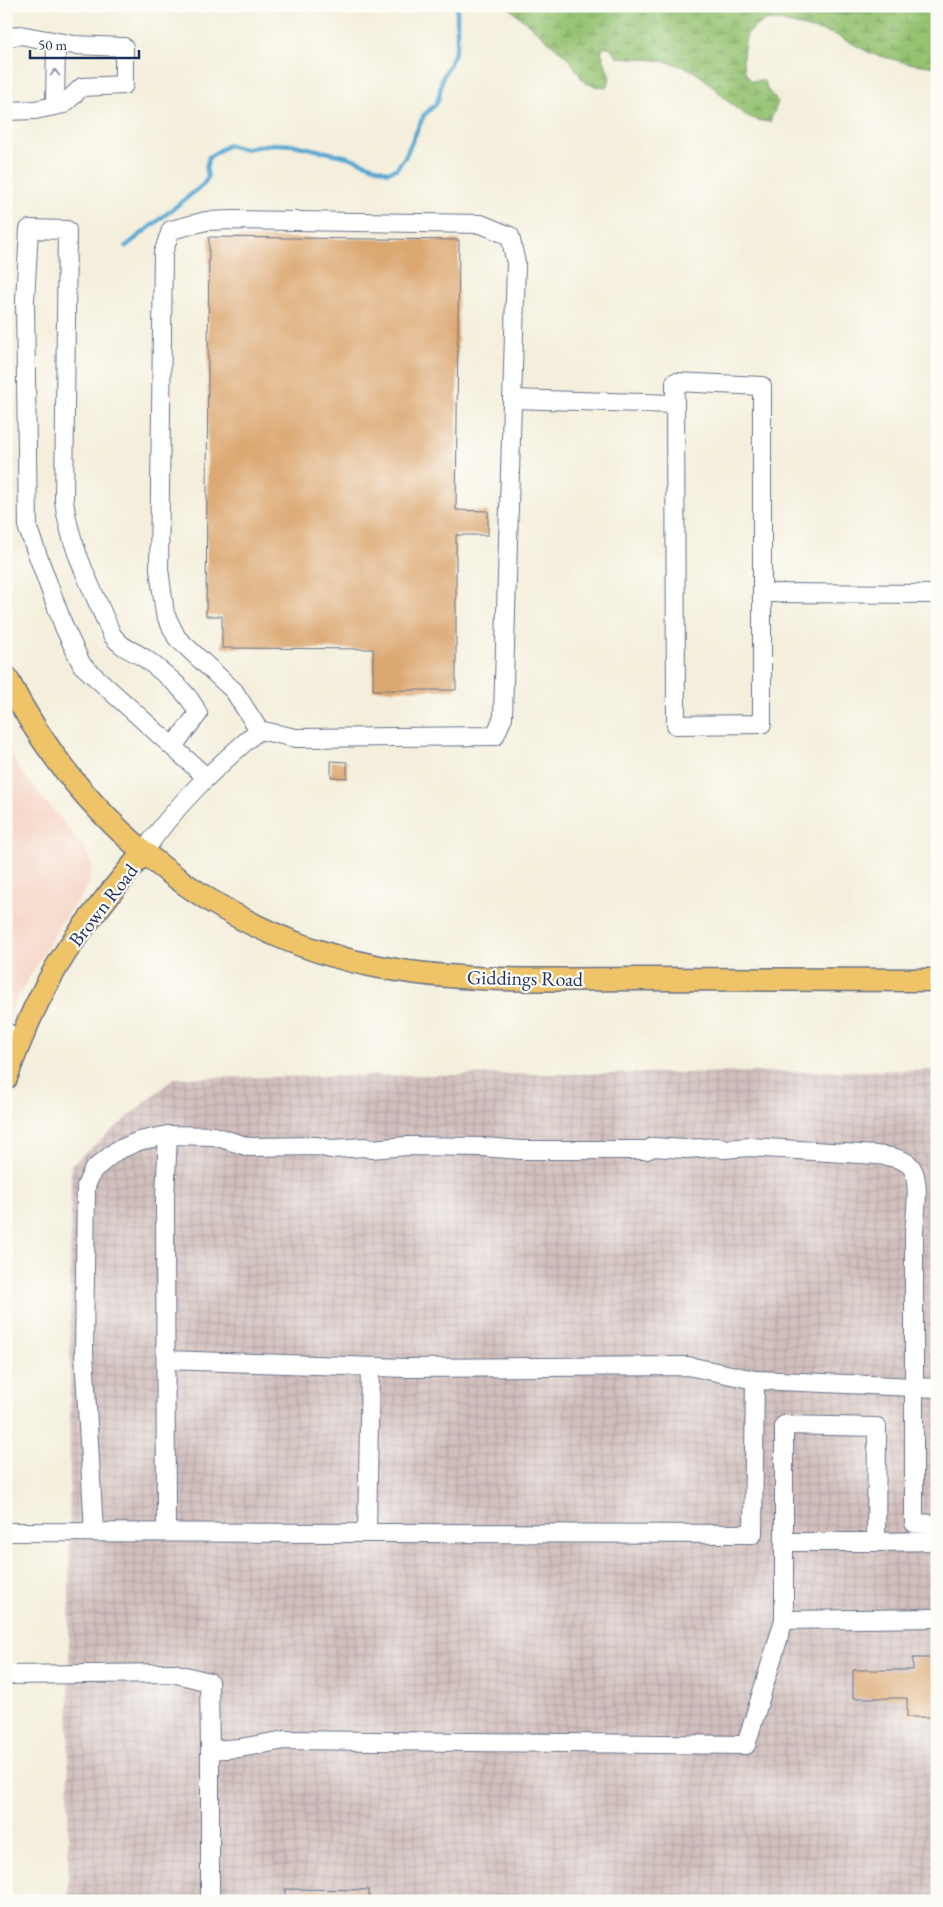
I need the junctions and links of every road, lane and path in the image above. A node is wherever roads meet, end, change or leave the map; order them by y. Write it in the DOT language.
graph roads {
  1 [pos="6,38"];
  2 [pos="56,42"];
  3 [pos="55,105"];
  4 [pos="6,111"];
  5 [pos="512,399"];
  6 [pos="675,404"];
  7 [pos="764,593"];
  8 [pos="937,594"];
  9 [pos="9,689"];
  10 [pos="259,730"];
  11 [pos="173,746"];
  12 [pos="206,777"];
  13 [pos="143,853"];
  14 [pos="937,980"];
  15 [pos="13,1037"];
  16 [pos="6,1078"];
  17 [pos="168,1135"];
  18 [pos="166,1360"];
  19 [pos="370,1367"];
  20 [pos="755,1380"];
  21 [pos="914,1387"];
  22 [pos="937,1388"];
  23 [pos="937,1524"];
  24 [pos="6,1532"];
  25 [pos="94,1532"];
  26 [pos="166,1532"];
  27 [pos="367,1533"];
  28 [pos="937,1541"];
  29 [pos="784,1542"];
  30 [pos="876,1542"];
  31 [pos="937,1618"];
  32 [pos="784,1620"];
  33 [pos="6,1675"];
  34 [pos="210,1750"];
  35 [pos="210,1901"];
  1 -- 2 [label="lane"];
  3 -- 2 [label="lane, one-way"];
  2 -- 3 [label="lane"];
  3 -- 4 [label="lane"];
  5 -- 6 [label="lane"];
  5 -- 10 [label="lane"];
  5 -- 10 [label="lane"];
  6 -- 7 [label="lane"];
  6 -- 7 [label="lane"];
  7 -- 8 [label="lane"];
  9 -- 13 [label="main road, Brown Road"];
  10 -- 12 [label="lane"];
  11 -- 11 [label="lane"];
  11 -- 12 [label="lane"];
  12 -- 13 [label="lane"];
  13 -- 14 [label="main road, Giddings Road"];
  13 -- 15 [label="main road, Brown Road"];
  15 -- 16 [label="main road, Brown Road"];
  17 -- 18 [label="lane"];
  17 -- 21 [label="lane"];
  17 -- 25 [label="lane"];
  18 -- 19 [label="lane"];
  18 -- 26 [label="lane"];
  19 -- 20 [label="lane"];
  19 -- 27 [label="lane"];
  20 -- 21 [label="lane"];
  20 -- 27 [label="lane"];
  21 -- 22 [label="lane"];
  21 -- 23 [label="lane"];
  24 -- 25 [label="lane"];
  25 -- 26 [label="lane"];
  26 -- 27 [label="lane"];
  28 -- 30 [label="lane"];
  29 -- 30 [label="lane"];
  29 -- 30 [label="lane"];
  29 -- 32 [label="lane"];
  31 -- 32 [label="lane"];
  32 -- 34 [label="lane"];
  33 -- 34 [label="lane"];
  34 -- 35 [label="lane"];
}
